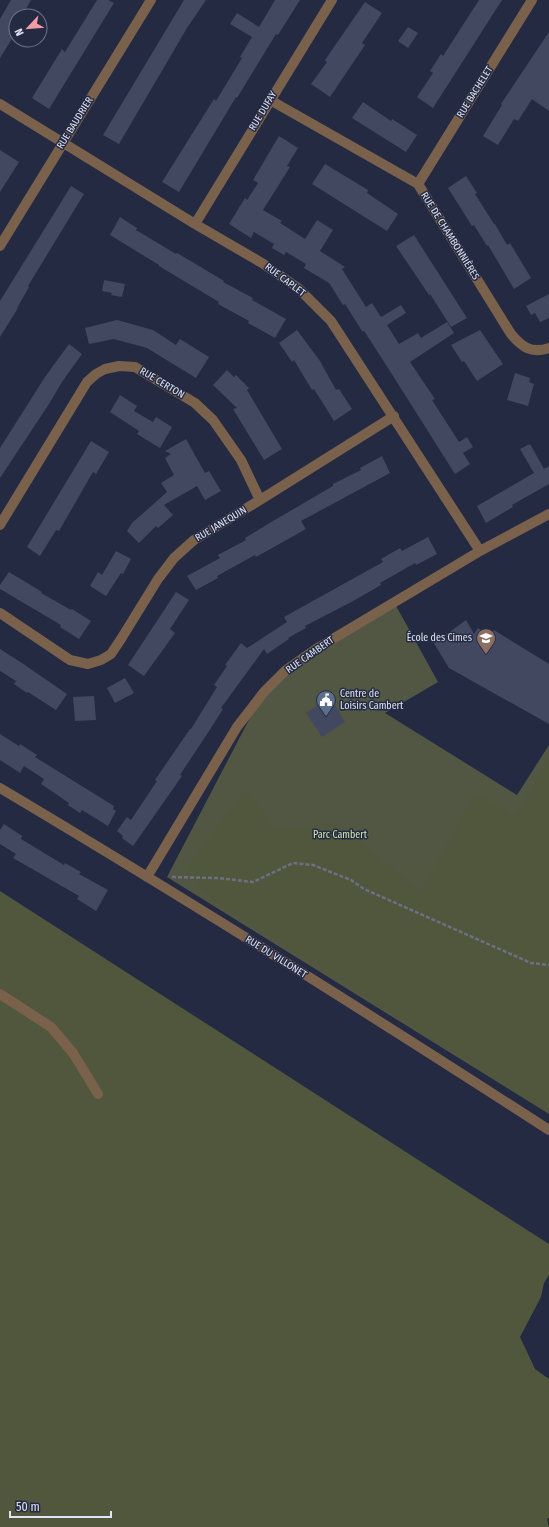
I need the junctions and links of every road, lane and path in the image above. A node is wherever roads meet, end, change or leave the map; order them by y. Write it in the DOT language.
graph roads {
  1 [pos="151,0"];
  2 [pos="332,0"];
  3 [pos="532,0"];
  4 [pos="270,100"];
  5 [pos="0,104"];
  6 [pos="62,143"];
  7 [pos="418,184"];
  8 [pos="195,224"];
  9 [pos="0,246"];
  10 [pos="549,348"];
  11 [pos="394,416"];
  12 [pos="260,500"];
  13 [pos="549,514"];
  14 [pos="0,525"];
  15 [pos="480,551"];
  16 [pos="0,613"];
  17 [pos="0,788"];
  18 [pos="147,877"];
  19 [pos="171,877"];
  20 [pos="549,965"];
  21 [pos="0,994"];
  22 [pos="98,1094"];
  23 [pos="549,1130"];
  1 -- 6 [label="street, RUE BAUDRIER"];
  2 -- 4 [label="street, RUE DUFAY"];
  3 -- 7 [label="street, RUE BACHELET"];
  4 -- 7 [label="street, RUE DE CHAMBONNIÈRES"];
  4 -- 8 [label="street, RUE DUFAY"];
  5 -- 6 [label="street, RUE CAPLET"];
  6 -- 8 [label="street, RUE CAPLET"];
  6 -- 9 [label="street, RUE BAUDRIER"];
  7 -- 10 [label="street, RUE DE CHAMBONNIÈRES"];
  8 -- 11 [label="street, RUE CAPLET"];
  11 -- 12 [label="street, RUE JANEQUIN"];
  11 -- 15 [label="street, RUE CAPLET"];
  12 -- 14 [label="street, RUE CERTON"];
  12 -- 16 [label="street, RUE JANEQUIN"];
  13 -- 15 [label="street, RUE CAMBERT"];
  15 -- 18 [label="street, RUE CAMBERT"];
  17 -- 18 [label="street, RUE DU VILLONET"];
  18 -- 23 [label="street, RUE DU VILLONET"];
  19 -- 20 [label="path"];
  21 -- 22 [label="street"];
}
